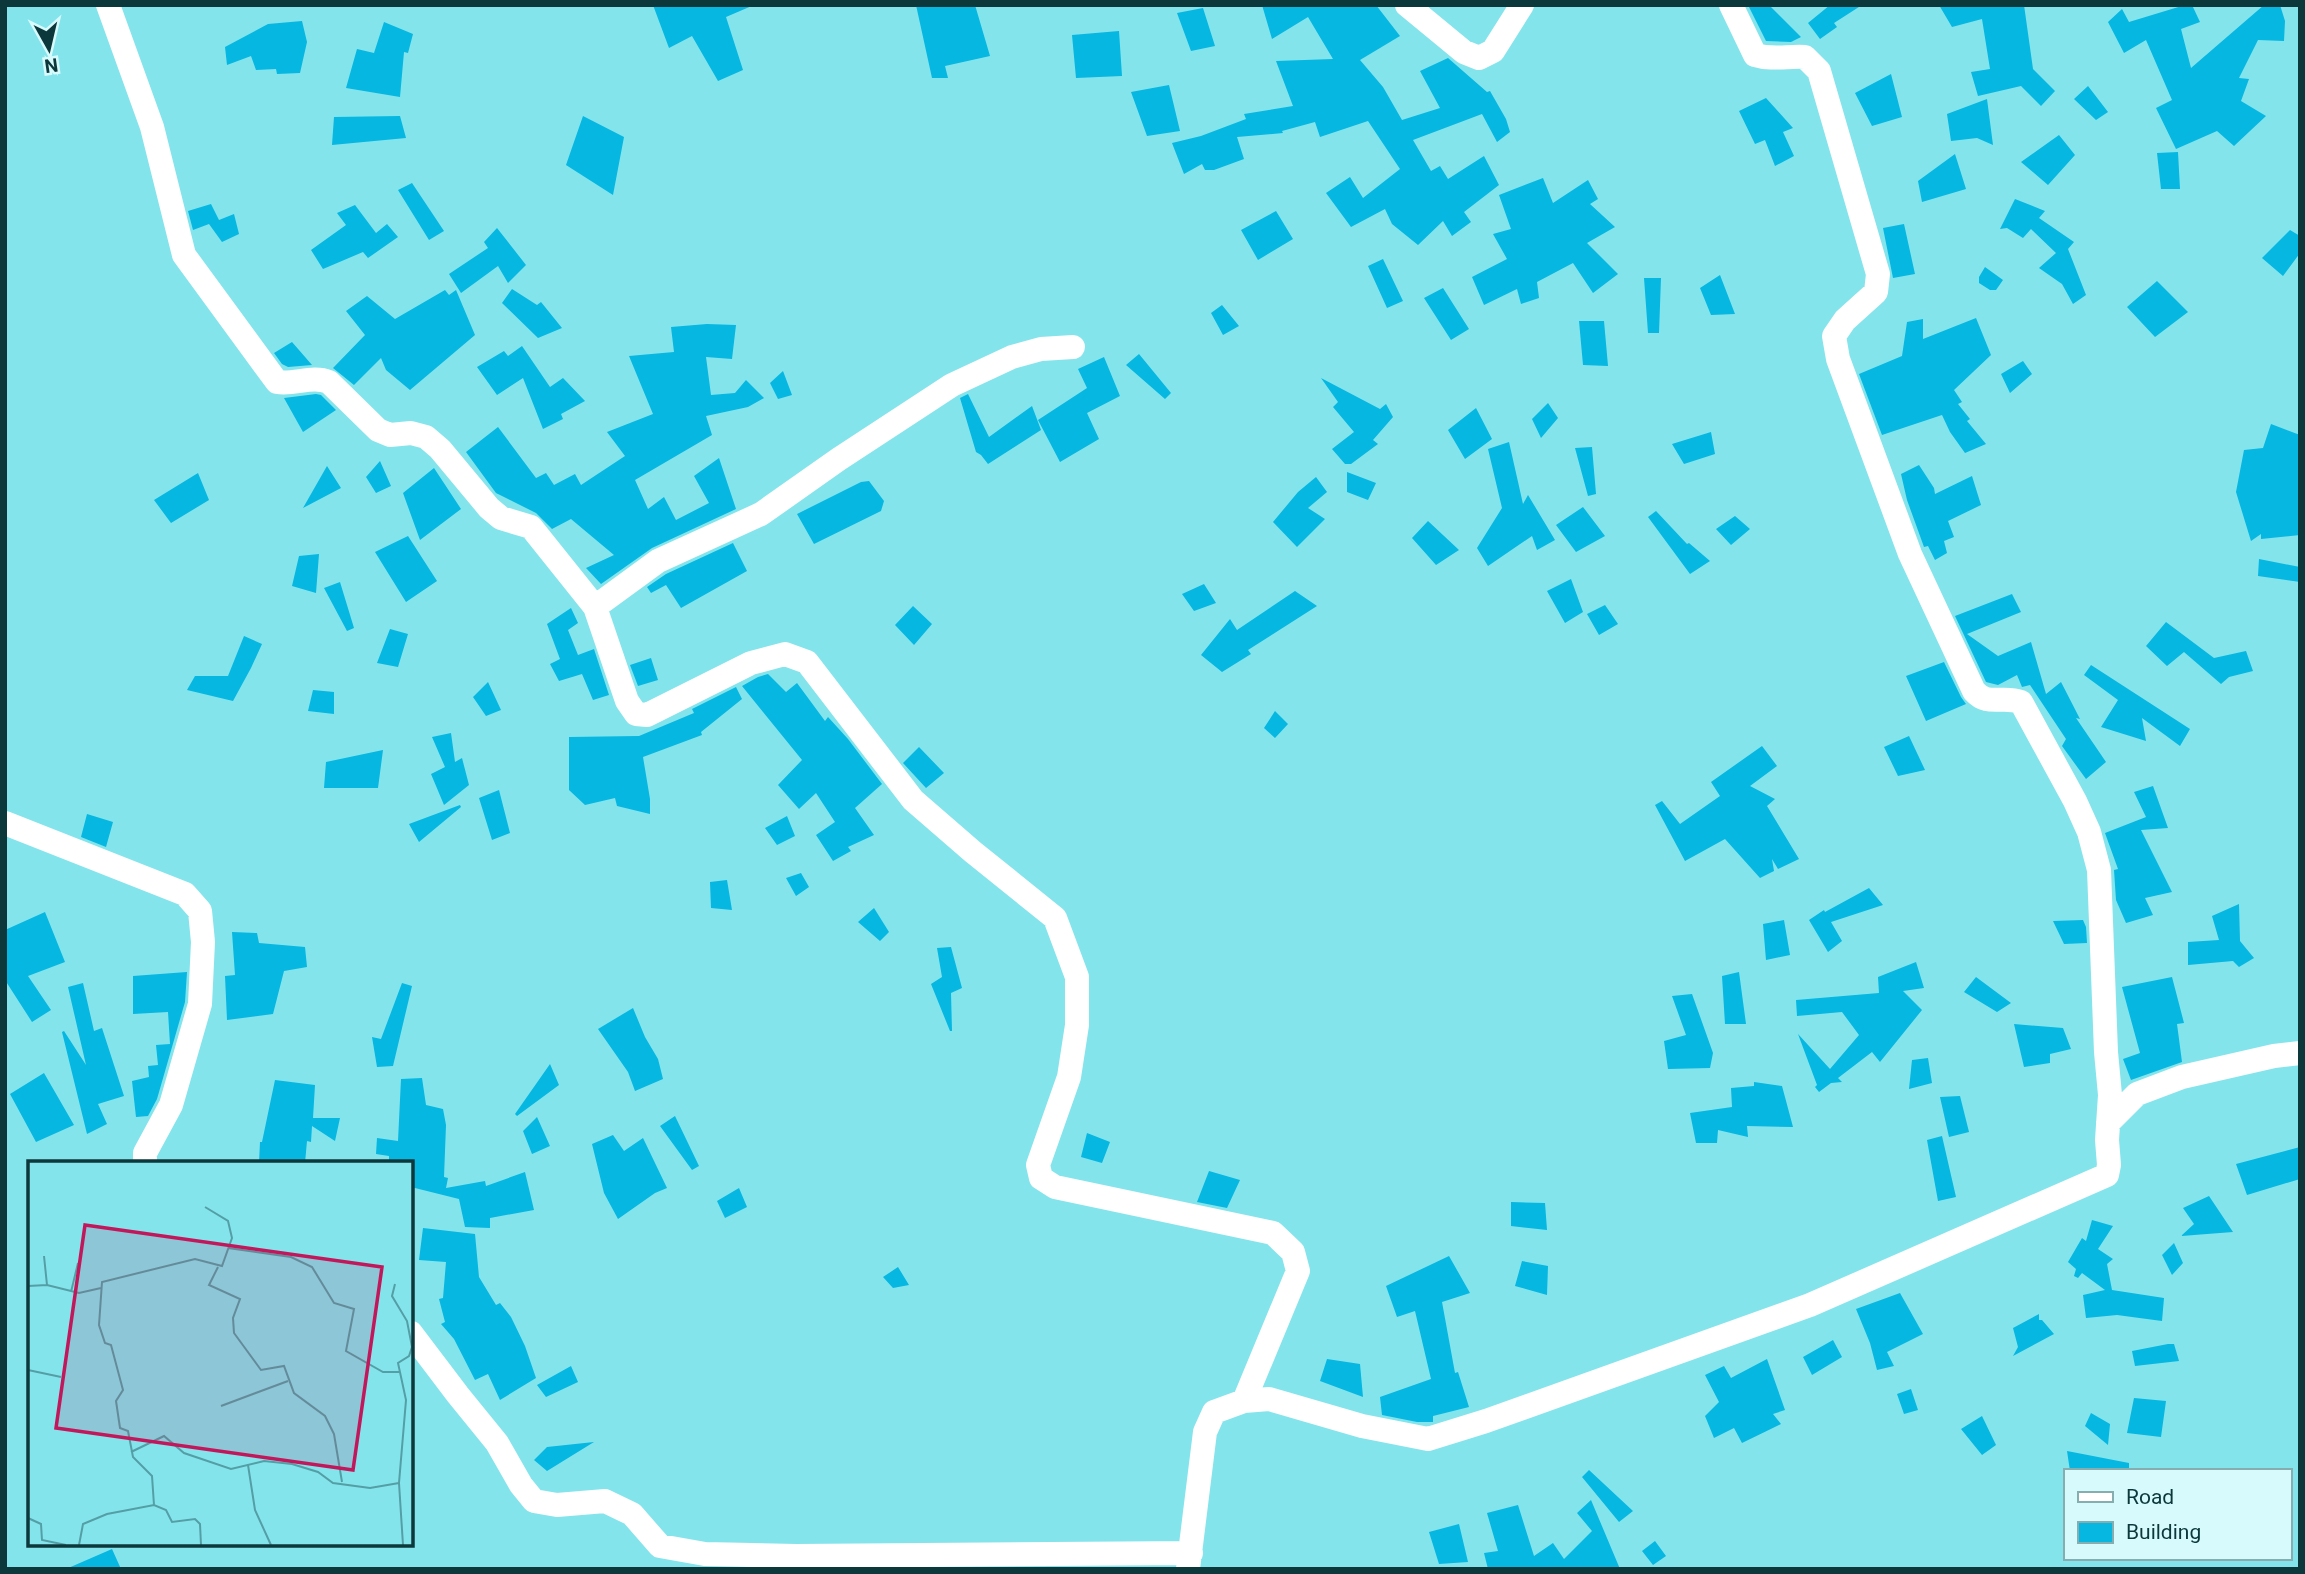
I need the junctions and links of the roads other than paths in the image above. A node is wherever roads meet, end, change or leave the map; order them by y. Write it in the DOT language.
graph roads {
  1 [pos="108,5"];
  2 [pos="1406,5"];
  3 [pos="1522,5"];
  4 [pos="1731,5"];
  5 [pos="1073,347"];
  6 [pos="595,607"];
  7 [pos="5,823"];
  8 [pos="2300,1053"];
  9 [pos="2108,1123"];
  10 [pos="145,1161"];
  11 [pos="413,1336"];
  12 [pos="1244,1401"];
  13 [pos="1189,1561"];
  1 -- 6 [label="street"];
  2 -- 3 [label="street"];
  4 -- 9 [label="street"];
  5 -- 6 [label="street"];
  6 -- 12 [label="street"];
  7 -- 10 [label="street"];
  8 -- 9 [label="street"];
  9 -- 12 [label="street"];
  11 -- 13 [label="street"];
  12 -- 13 [label="street"];
}
